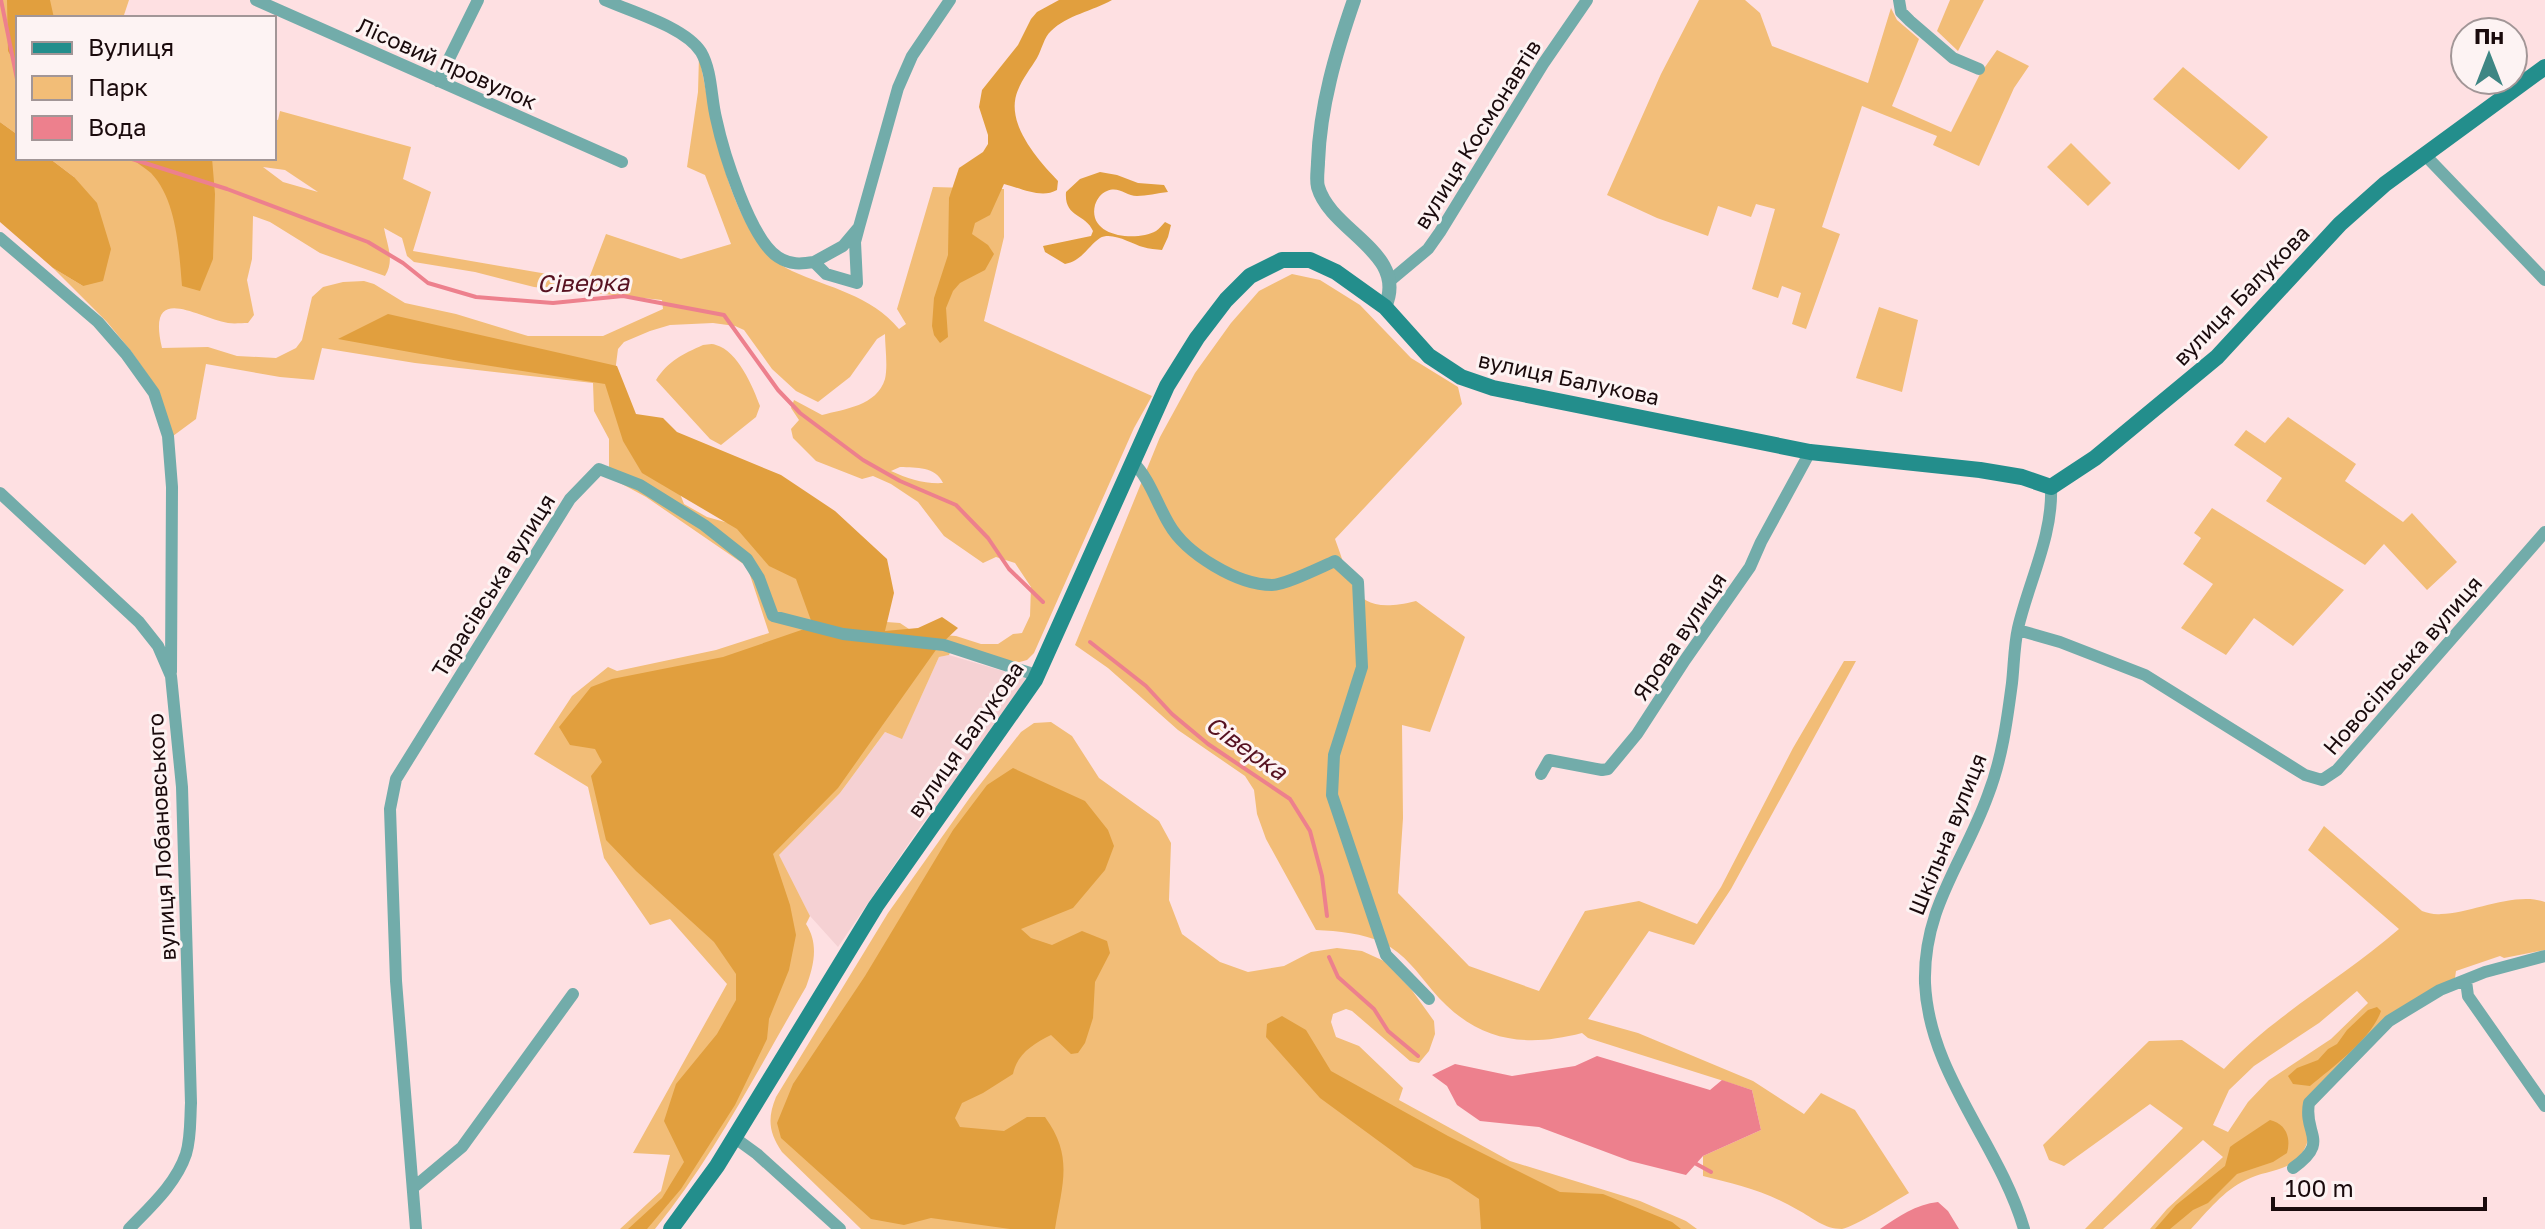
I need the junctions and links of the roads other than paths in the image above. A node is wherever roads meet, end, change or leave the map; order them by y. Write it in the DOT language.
graph roads {
  1 [pos="256,0"];
  2 [pos="478,0"];
  3 [pos="605,0"];
  4 [pos="950,0"];
  5 [pos="1354,0"];
  6 [pos="1587,0"];
  7 [pos="1899,0"];
  8 [pos="2545,67"];
  9 [pos="1979,69"];
  10 [pos="438,81"];
  11 [pos="2424,154"];
  12 [pos="622,162"];
  13 [pos="859,227"];
  14 [pos="0,238"];
  15 [pos="814,262"];
  16 [pos="1391,280"];
  17 [pos="2545,280"];
  18 [pos="1385,307"];
  19 [pos="1810,452"];
  20 [pos="1132,461"];
  21 [pos="2051,487"];
  22 [pos="0,493"];
  23 [pos="2545,532"];
  24 [pos="2018,630"];
  25 [pos="171,676"];
  26 [pos="1035,680"];
  27 [pos="1541,774"];
  28 [pos="2545,956"];
  29 [pos="2466,981"];
  30 [pos="573,994"];
  31 [pos="1429,999"];
  32 [pos="2545,1106"];
  33 [pos="735,1138"];
  34 [pos="2293,1168"];
  35 [pos="413,1188"];
  36 [pos="129,1229"];
  37 [pos="416,1229"];
  38 [pos="671,1229"];
  39 [pos="840,1229"];
  40 [pos="2024,1229"];
  1 -- 10 [label="street, Лісовий провулок"];
  2 -- 10 [label="street"];
  3 -- 15 [label="street"];
  4 -- 13 [label="street"];
  5 -- 16 [label="street"];
  6 -- 16 [label="street, вулиця Космонавтів"];
  7 -- 9 [label="street"];
  8 -- 11 [label="main road, вулиця Балукова"];
  10 -- 12 [label="street, Лісовий провулок"];
  11 -- 17 [label="street"];
  11 -- 21 [label="main road, вулиця Балукова"];
  13 -- 15 [label="street"];
  13 -- 15 [label="street"];
  14 -- 25 [label="street"];
  16 -- 18 [label="street"];
  18 -- 19 [label="main road, вулиця Балукова"];
  18 -- 20 [label="main road, вулиця Балукова"];
  19 -- 21 [label="main road, вулиця Балукова"];
  19 -- 27 [label="street, Ярова вулиця"];
  20 -- 26 [label="main road, вулиця Балукова"];
  20 -- 31 [label="street"];
  21 -- 24 [label="street, Шкільна вулиця"];
  22 -- 25 [label="street, вулиця Лобановського"];
  23 -- 24 [label="street, Новосільська вулиця"];
  24 -- 40 [label="street, Шкільна вулиця"];
  25 -- 36 [label="street, вулиця Лобановського"];
  26 -- 33 [label="main road, вулиця Балукова"];
  26 -- 35 [label="street, Тарасівська вулиця"];
  28 -- 29 [label="street"];
  29 -- 32 [label="street"];
  29 -- 34 [label="street"];
  30 -- 35 [label="street"];
  33 -- 38 [label="main road, вулиця Балукова"];
  33 -- 39 [label="street"];
  35 -- 37 [label="street, Тарасівська вулиця"];
}
